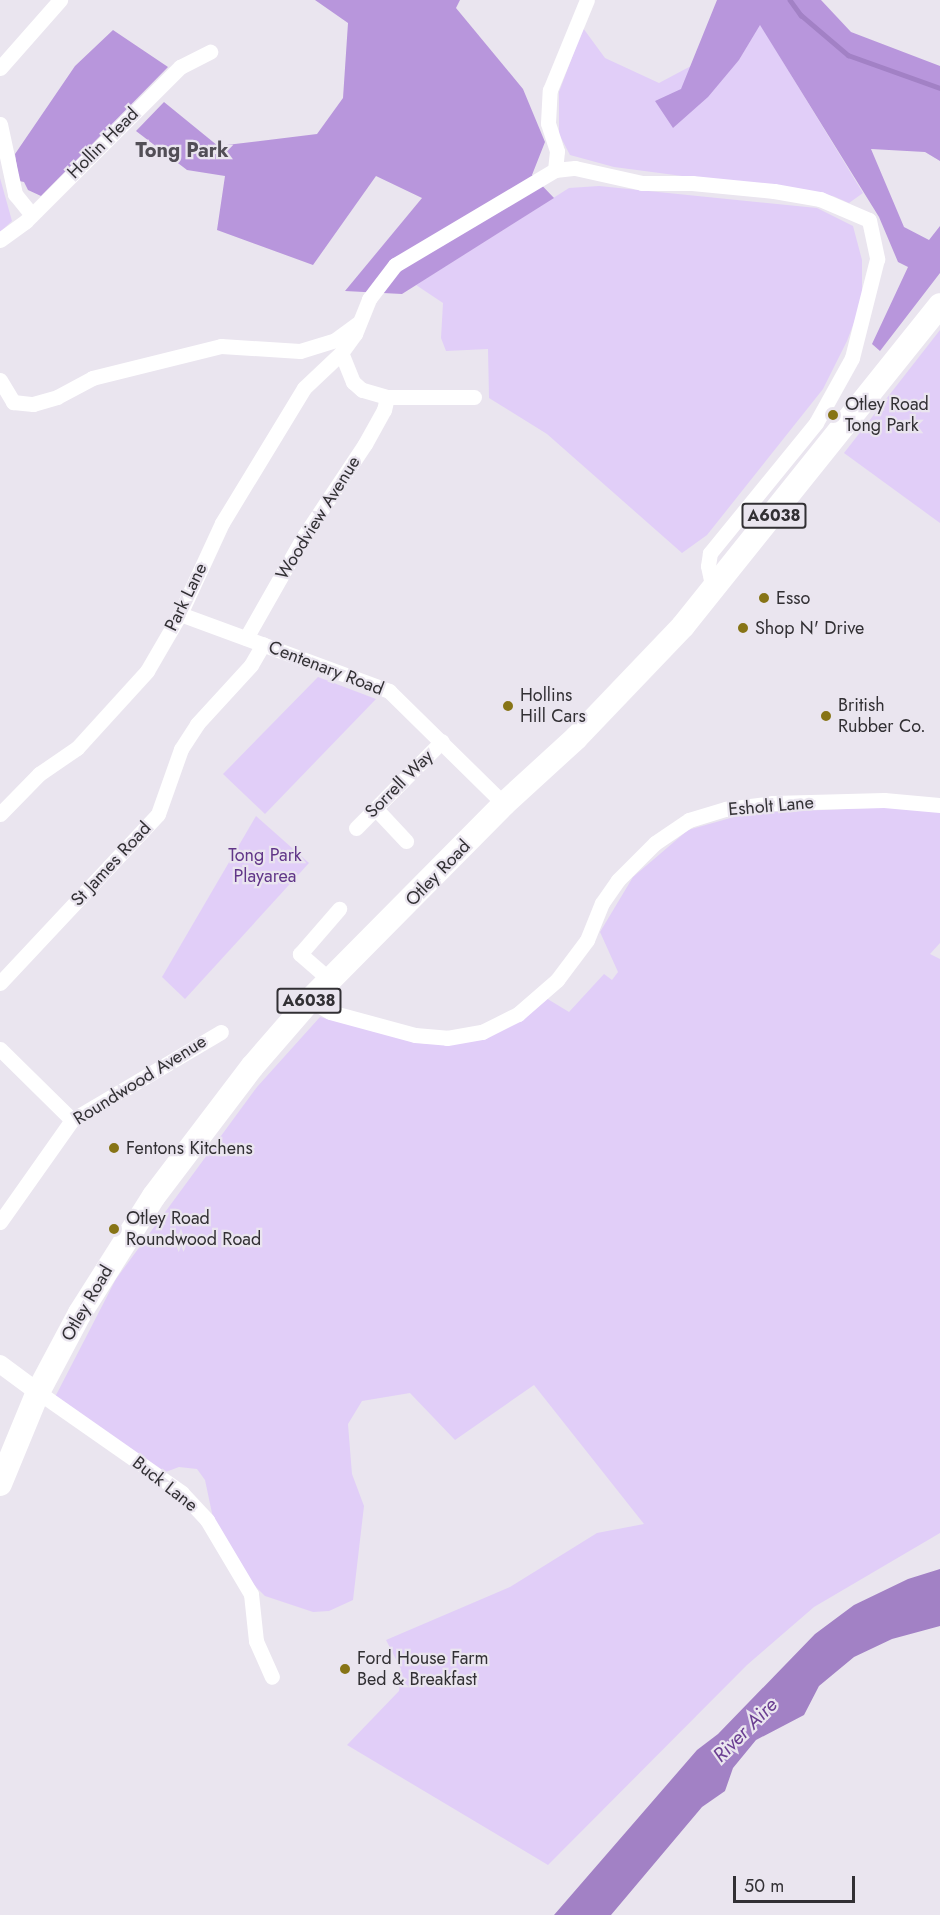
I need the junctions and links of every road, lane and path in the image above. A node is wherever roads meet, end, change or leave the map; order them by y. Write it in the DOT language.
graph roads {
  1 [pos="60,0"];
  2 [pos="586,0"];
  3 [pos="210,51"];
  4 [pos="0,68"];
  5 [pos="0,124"];
  6 [pos="557,151"];
  7 [pos="575,168"];
  8 [pos="555,170"];
  9 [pos="31,214"];
  10 [pos="0,240"];
  11 [pos="940,305"];
  12 [pos="360,322"];
  13 [pos="341,353"];
  14 [pos="0,380"];
  15 [pos="387,397"];
  16 [pos="474,397"];
  17 [pos="713,590"];
  18 [pos="180,614"];
  19 [pos="246,638"];
  20 [pos="263,644"];
  21 [pos="442,741"];
  22 [pos="504,804"];
  23 [pos="940,805"];
  24 [pos="376,808"];
  25 [pos="0,814"];
  26 [pos="356,828"];
  27 [pos="406,841"];
  28 [pos="339,909"];
  29 [pos="330,980"];
  30 [pos="0,983"];
  31 [pos="310,1000"];
  32 [pos="221,1032"];
  33 [pos="0,1049"];
  34 [pos="72,1120"];
  35 [pos="0,1222"];
  36 [pos="0,1364"];
  37 [pos="38,1392"];
  38 [pos="0,1484"];
  39 [pos="272,1677"];
  1 -- 4 [label="street"];
  2 -- 6 [label="street"];
  3 -- 9 [label="street, Hollin Head"];
  5 -- 9 [label="street"];
  6 -- 7 [label="street"];
  6 -- 8 [label="street"];
  7 -- 8 [label="street"];
  7 -- 17 [label="street"];
  8 -- 12 [label="street, Park Lane"];
  9 -- 10 [label="street, Hollin Head"];
  11 -- 17 [label="main road, Otley Road / A6038"];
  12 -- 13 [label="street, Park Lane"];
  12 -- 14 [label="street"];
  13 -- 15 [label="street"];
  13 -- 18 [label="street, Park Lane"];
  15 -- 16 [label="street"];
  15 -- 19 [label="street, Woodview Avenue"];
  17 -- 22 [label="main road, Otley Road / A6038"];
  18 -- 19 [label="street, Centenary Road"];
  18 -- 25 [label="street, Park Lane"];
  19 -- 20 [label="street, Centenary Road"];
  20 -- 21 [label="street, Centenary Road"];
  20 -- 30 [label="street, St James Road"];
  21 -- 22 [label="street, Centenary Road"];
  21 -- 24 [label="street, Sorrell Way"];
  22 -- 29 [label="main road, Otley Road / A6038"];
  23 -- 31 [label="street, Esholt Lane"];
  24 -- 26 [label="street, Sorrell Way"];
  24 -- 27 [label="street"];
  28 -- 29 [label="street"];
  29 -- 31 [label="main road, Otley Road / A6038"];
  31 -- 37 [label="main road, Otley Road / A6038"];
  32 -- 34 [label="street, Roundwood Avenue"];
  33 -- 34 [label="street"];
  34 -- 35 [label="street, Roundwood Avenue"];
  36 -- 37 [label="street"];
  37 -- 38 [label="main road, Otley Road / A6038"];
  37 -- 39 [label="street, Buck Lane"];
}
